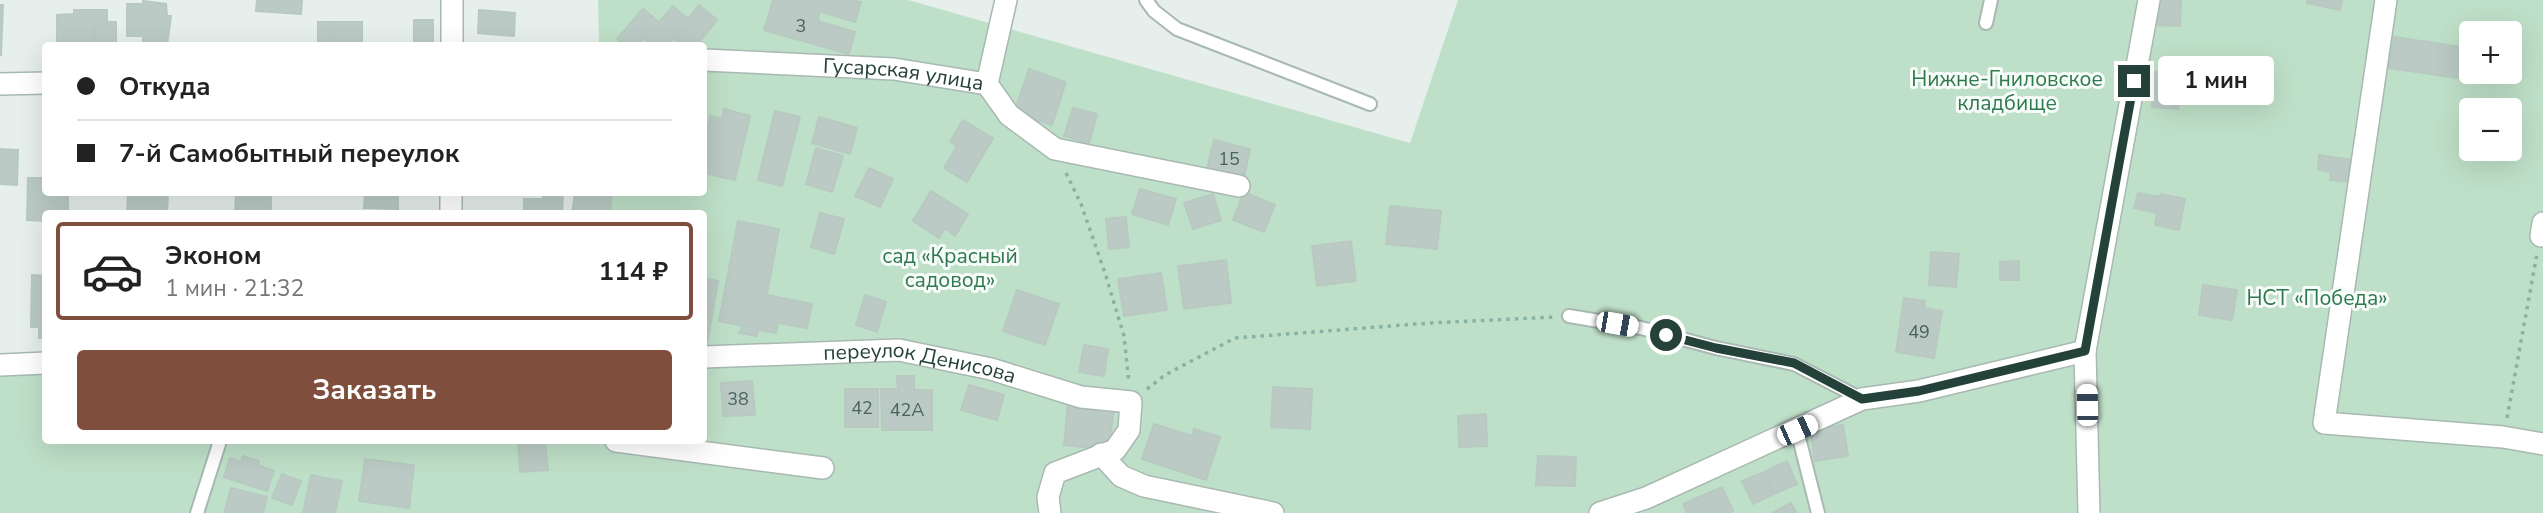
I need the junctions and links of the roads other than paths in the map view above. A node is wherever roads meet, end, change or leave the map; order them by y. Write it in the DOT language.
graph roads {
  1 [pos="452,0"];
  2 [pos="1006,0"];
  3 [pos="1146,0"];
  4 [pos="1991,0"];
  5 [pos="2148,0"];
  6 [pos="2386,0"];
  7 [pos="1986,23"];
  8 [pos="452,42"];
  9 [pos="707,60"];
  10 [pos="42,83"];
  11 [pos="0,84"];
  12 [pos="987,84"];
  13 [pos="1370,104"];
  14 [pos="1239,186"];
  15 [pos="1569,316"];
  16 [pos="2085,351"];
  17 [pos="707,357"];
  18 [pos="42,363"];
  19 [pos="0,365"];
  20 [pos="1862,399"];
  21 [pos="1797,430"];
  22 [pos="218,444"];
  23 [pos="639,444"];
  24 [pos="2543,444"];
  25 [pos="1101,454"];
  26 [pos="823,468"];
  27 [pos="197,513"];
  28 [pos="1050,513"];
  29 [pos="1273,513"];
  30 [pos="1600,513"];
  31 [pos="1818,513"];
  32 [pos="2089,513"];
  1 -- 8 [label="street"];
  2 -- 12 [label="street"];
  3 -- 13 [label="lane"];
  4 -- 7 [label="lane"];
  5 -- 16 [label="street"];
  6 -- 24 [label="street"];
  9 -- 12 [label="street, Гусарская улица"];
  10 -- 11 [label="street"];
  12 -- 14 [label="street, Гусарская улица"];
  15 -- 20 [label="lane"];
  16 -- 20 [label="street"];
  16 -- 32 [label="street"];
  17 -- 25 [label="street, переулок Денисова"];
  18 -- 19 [label="street"];
  20 -- 21 [label="street"];
  21 -- 30 [label="street"];
  21 -- 31 [label="lane"];
  22 -- 27 [label="lane"];
  23 -- 26 [label="street"];
  25 -- 28 [label="street"];
  25 -- 29 [label="street"];
}
